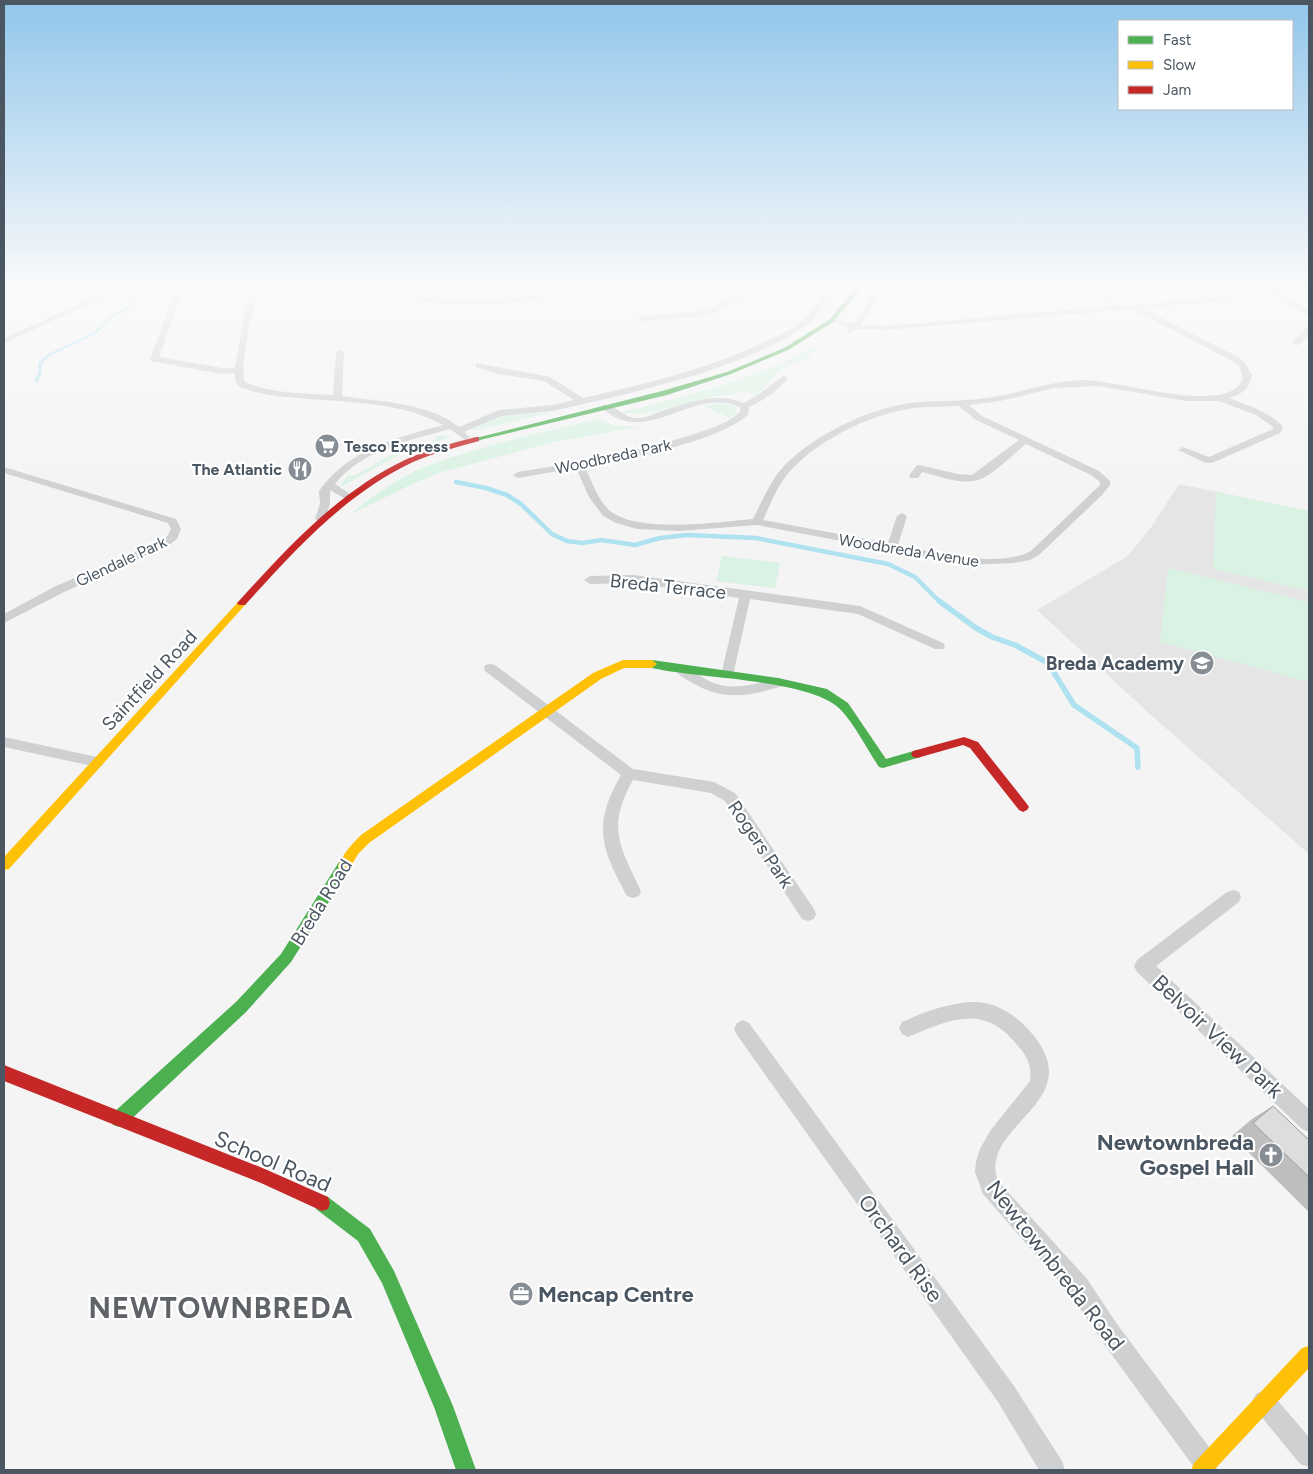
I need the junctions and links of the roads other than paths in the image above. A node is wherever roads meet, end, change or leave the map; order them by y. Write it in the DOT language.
graph roads {
  1 [pos="155,356"];
  2 [pos="241,356"];
  3 [pos="340,356"];
  4 [pos="741,356"];
  5 [pos="770,356"];
  6 [pos="1226,356"];
  7 [pos="479,365"];
  8 [pos="239,370"];
  9 [pos="784,378"];
  10 [pos="337,398"];
  11 [pos="1221,398"];
  12 [pos="581,401"];
  13 [pos="961,403"];
  14 [pos="744,406"];
  15 [pos="606,407"];
  16 [pos="454,429"];
  17 [pos="1025,440"];
  18 [pos="469,441"];
  19 [pos="1183,450"];
  20 [pos="579,464"];
  21 [pos="4,470"];
  22 [pos="518,475"];
  23 [pos="914,476"];
  24 [pos="329,485"];
  25 [pos="348,496"];
  26 [pos="902,516"];
  27 [pos="320,519"];
  28 [pos="757,522"];
  29 [pos="892,548"];
  30 [pos="590,580"];
  31 [pos="745,595"];
  32 [pos="4,619"];
  33 [pos="938,646"];
  34 [pos="490,668"];
  35 [pos="679,668"];
  36 [pos="728,675"];
  37 [pos="779,683"];
  38 [pos="545,712"];
  39 [pos="4,742"];
  40 [pos="97,762"];
  41 [pos="629,774"];
  42 [pos="1023,807"];
  43 [pos="4,865"];
  44 [pos="633,891"];
  45 [pos="1232,897"];
  46 [pos="808,914"];
  47 [pos="908,1028"];
  48 [pos="743,1029"];
  49 [pos="4,1073"];
  50 [pos="119,1119"];
  51 [pos="1309,1122"];
  52 [pos="1309,1355"];
  53 [pos="1264,1402"];
  54 [pos="1309,1455"];
  55 [pos="1203,1467"];
  56 [pos="466,1470"];
  57 [pos="1053,1470"];
  1 -- 8 [label="street"];
  2 -- 8 [label="street"];
  3 -- 10 [label="street"];
  4 -- 12 [label="street"];
  5 -- 15 [label="main road, Saintfield Road"];
  6 -- 11 [label="street"];
  7 -- 12 [label="street"];
  8 -- 10 [label="street"];
  9 -- 14 [label="street"];
  10 -- 16 [label="street"];
  11 -- 13 [label="street"];
  11 -- 19 [label="street"];
  12 -- 16 [label="street"];
  13 -- 17 [label="street, Woodbreda Avenue"];
  13 -- 28 [label="street"];
  14 -- 15 [label="street, Woodbreda Park"];
  14 -- 20 [label="street, Woodbreda Park"];
  15 -- 18 [label="main road, Saintfield Road"];
  16 -- 18 [label="street"];
  16 -- 24 [label="street"];
  17 -- 23 [label="street"];
  17 -- 29 [label="street, Woodbreda Avenue"];
  18 -- 25 [label="main road, Saintfield Road"];
  20 -- 22 [label="street, Woodbreda Park"];
  20 -- 28 [label="street, Woodbreda Avenue"];
  21 -- 32 [label="street, Glendale Park"];
  24 -- 25 [label="street"];
  24 -- 27 [label="street"];
  25 -- 27 [label="main road, Saintfield Road"];
  26 -- 29 [label="street"];
  27 -- 40 [label="main road, Saintfield Road"];
  28 -- 29 [label="street, Woodbreda Avenue"];
  30 -- 31 [label="street, Breda Terrace"];
  31 -- 33 [label="street, Breda Terrace"];
  31 -- 36 [label="street, Breda Terrace"];
  34 -- 38 [label="street"];
  35 -- 36 [label="main road, Breda Road"];
  35 -- 37 [label="street, Breda Road"];
  35 -- 38 [label="main road, Breda Road"];
  36 -- 37 [label="main road, Breda Road"];
  37 -- 42 [label="main road, Breda Road"];
  38 -- 41 [label="street, Rogers Park"];
  38 -- 50 [label="main road, Breda Road"];
  39 -- 40 [label="street"];
  40 -- 43 [label="main road, Saintfield Road"];
  41 -- 44 [label="street"];
  41 -- 46 [label="street, Rogers Park"];
  45 -- 51 [label="street, Belvoir View Park"];
  47 -- 55 [label="street, Newtownbreda Road"];
  48 -- 57 [label="street, Orchard Rise"];
  49 -- 50 [label="main road, School Road"];
  50 -- 56 [label="main road, School Road"];
  52 -- 53 [label="main road, Newtownbreda Road"];
  53 -- 54 [label="street"];
  53 -- 55 [label="main road, Newtownbreda Road"];
}
